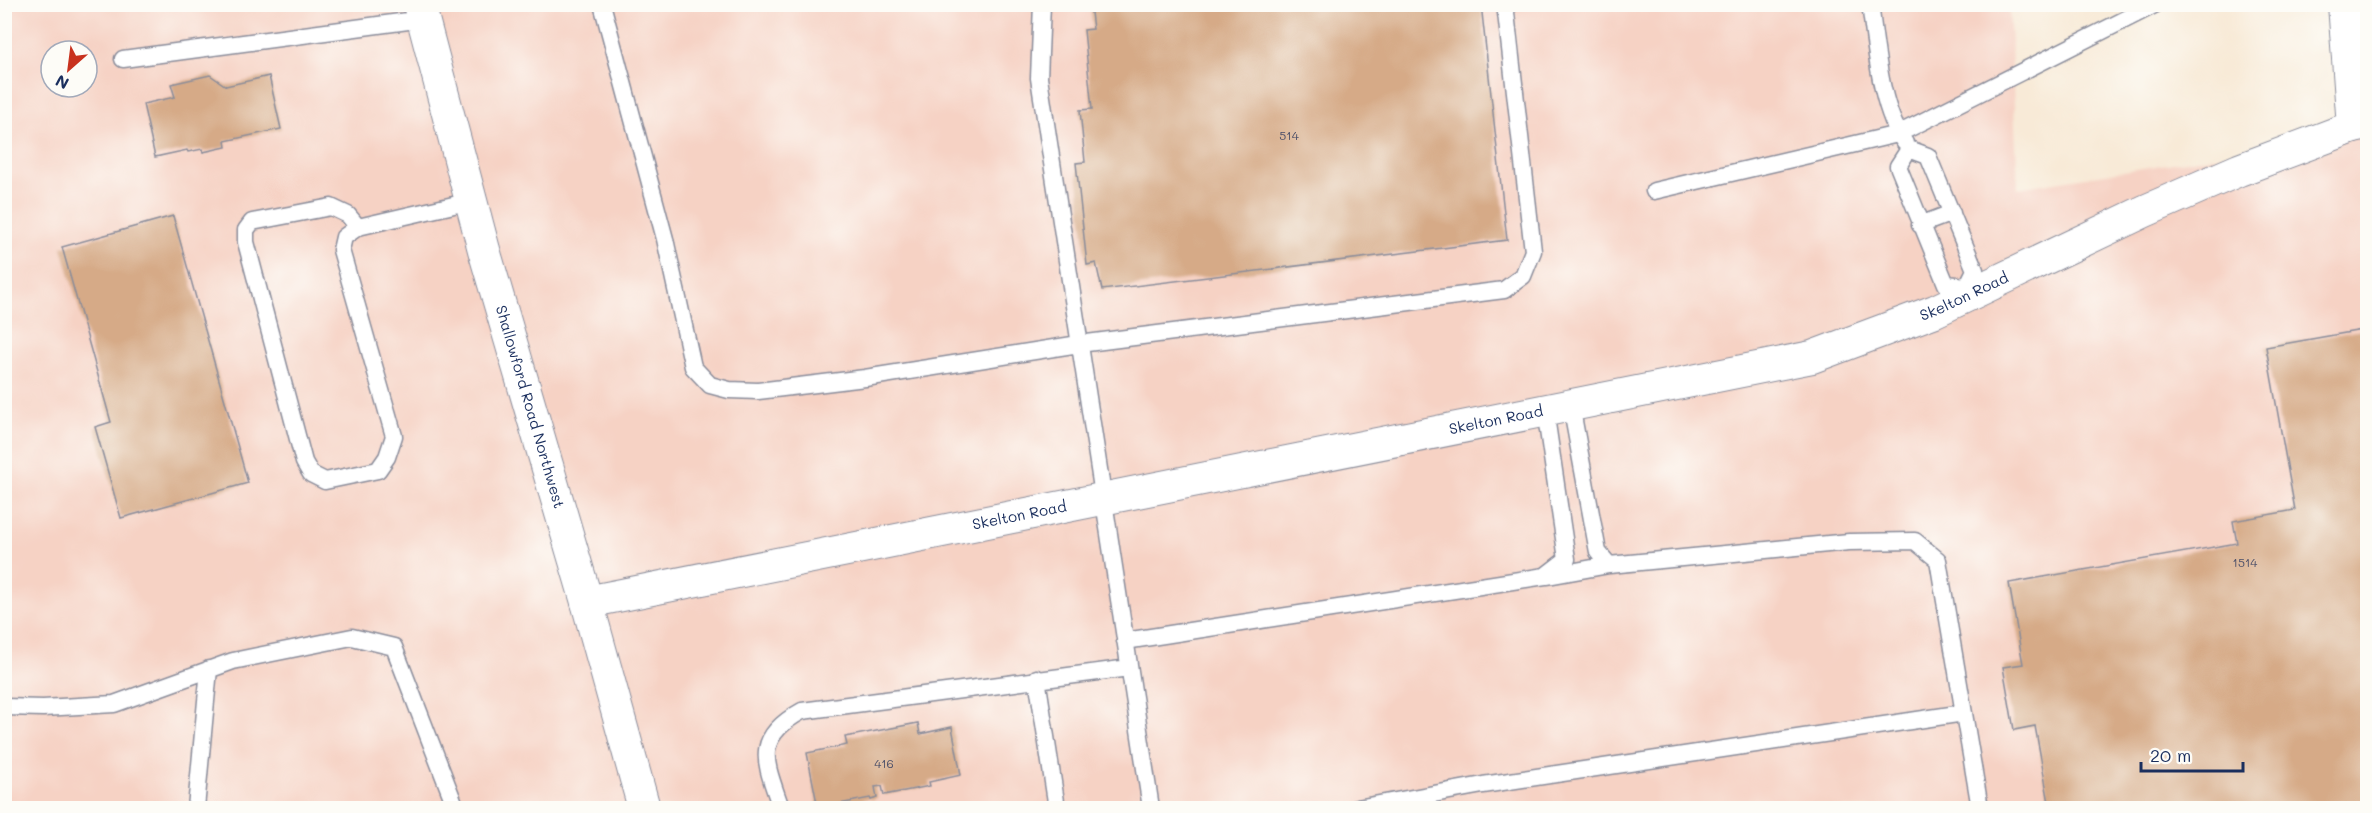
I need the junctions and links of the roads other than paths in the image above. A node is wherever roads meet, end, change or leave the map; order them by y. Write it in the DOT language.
graph roads {
  1 [pos="602,4"];
  2 [pos="1042,4"];
  3 [pos="1505,4"];
  4 [pos="1870,4"];
  5 [pos="2156,4"];
  6 [pos="2344,4"];
  7 [pos="421,12"];
  8 [pos="123,59"];
  9 [pos="2360,126"];
  10 [pos="1898,134"];
  11 [pos="1909,149"];
  12 [pos="1654,191"];
  13 [pos="471,201"];
  14 [pos="1952,213"];
  15 [pos="1920,225"];
  16 [pos="358,227"];
  17 [pos="1968,290"];
  18 [pos="1079,344"];
  19 [pos="1558,408"];
  20 [pos="1102,499"];
  21 [pos="1609,565"];
  22 [pos="1545,576"];
  23 [pos="587,602"];
  24 [pos="1125,641"];
  25 [pos="1129,668"];
  26 [pos="209,669"];
  27 [pos="1036,678"];
  28 [pos="4,707"];
  29 [pos="1964,712"];
  30 [pos="196,808"];
  31 [pos="456,808"];
  32 [pos="644,808"];
  33 [pos="782,808"];
  34 [pos="1058,808"];
  35 [pos="1147,808"];
  36 [pos="1357,808"];
  37 [pos="1980,808"];
  1 -- 18 [label="lane"];
  2 -- 18 [label="lane"];
  3 -- 18 [label="lane"];
  4 -- 10 [label="lane"];
  5 -- 10 [label="lane"];
  6 -- 9 [label="street"];
  7 -- 8 [label="lane"];
  7 -- 13 [label="street, Shallowford Road Northwest"];
  9 -- 17 [label="street, Skelton Road"];
  10 -- 11 [label="lane"];
  10 -- 12 [label="lane"];
  11 -- 14 [label="lane"];
  11 -- 15 [label="lane"];
  13 -- 16 [label="lane"];
  13 -- 23 [label="street, Shallowford Road Northwest"];
  14 -- 15 [label="lane"];
  14 -- 17 [label="lane"];
  15 -- 17 [label="lane"];
  16 -- 16 [label="lane"];
  17 -- 19 [label="street, Skelton Road"];
  18 -- 20 [label="lane"];
  19 -- 20 [label="street, Skelton Road"];
  19 -- 21 [label="lane"];
  19 -- 22 [label="lane"];
  20 -- 23 [label="street, Skelton Road"];
  20 -- 24 [label="lane"];
  21 -- 22 [label="lane"];
  21 -- 29 [label="lane"];
  22 -- 24 [label="lane"];
  23 -- 32 [label="street, Shallowford Road Northwest"];
  24 -- 25 [label="lane"];
  25 -- 27 [label="lane"];
  25 -- 35 [label="lane"];
  26 -- 28 [label="lane"];
  26 -- 30 [label="lane"];
  26 -- 31 [label="lane"];
  27 -- 33 [label="lane"];
  27 -- 34 [label="lane"];
  29 -- 36 [label="lane"];
  29 -- 37 [label="lane"];
}
